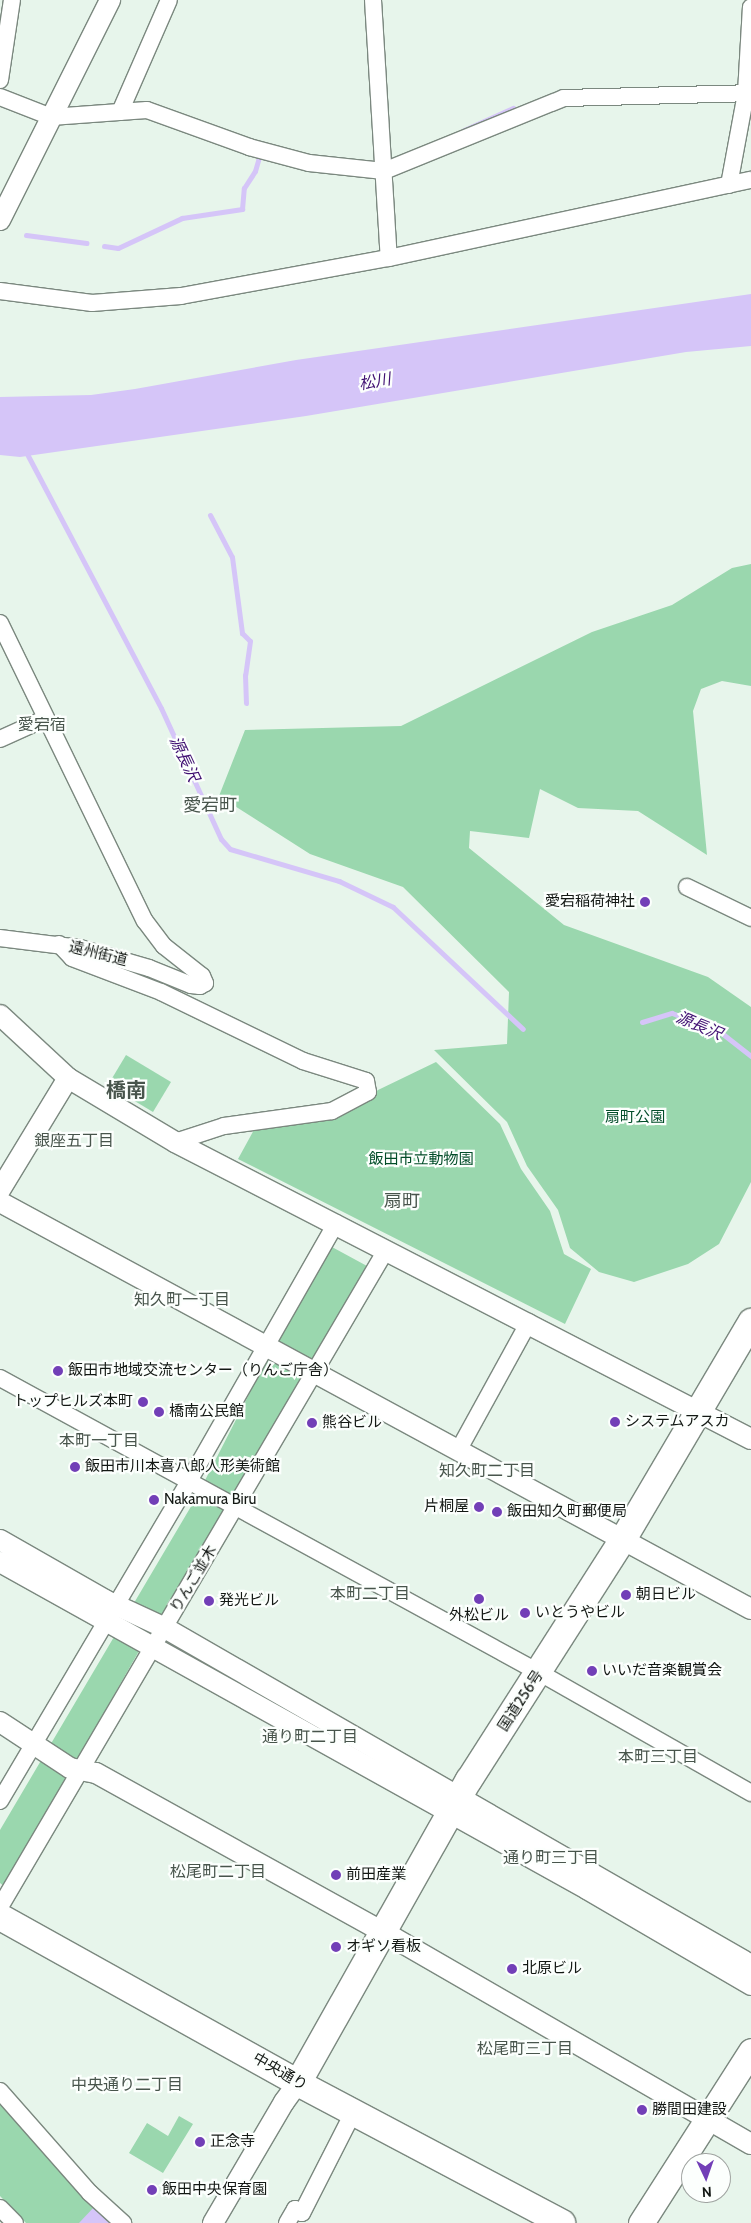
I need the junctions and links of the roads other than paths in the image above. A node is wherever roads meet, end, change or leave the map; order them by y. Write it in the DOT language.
graph roads {
  1 [pos="12,0"];
  2 [pos="110,0"];
  3 [pos="169,0"];
  4 [pos="373,0"];
  5 [pos="751,7"];
  6 [pos="0,80"];
  7 [pos="748,93"];
  8 [pos="0,97"];
  9 [pos="120,112"];
  10 [pos="51,117"];
  11 [pos="384,171"];
  12 [pos="751,180"];
  13 [pos="729,186"];
  14 [pos="0,220"];
  15 [pos="389,258"];
  16 [pos="0,291"];
  17 [pos="0,623"];
  18 [pos="44,719"];
  19 [pos="0,739"];
  20 [pos="687,887"];
  21 [pos="751,918"];
  22 [pos="0,938"];
  23 [pos="59,944"];
  24 [pos="0,1015"];
  25 [pos="68,1078"];
  26 [pos="175,1142"];
  27 [pos="0,1190"];
  28 [pos="0,1202"];
  29 [pos="336,1223"];
  30 [pos="386,1250"];
  31 [pos="529,1322"];
  32 [pos="751,1322"];
  33 [pos="266,1346"];
  34 [pos="315,1373"];
  35 [pos="0,1378"];
  36 [pos="700,1411"];
  37 [pos="751,1440"];
  38 [pos="458,1451"];
  39 [pos="189,1482"];
  40 [pos="236,1508"];
  41 [pos="624,1538"];
  42 [pos="0,1540"];
  43 [pos="0,1562"];
  44 [pos="115,1605"];
  45 [pos="751,1609"];
  46 [pos="105,1622"];
  47 [pos="165,1628"];
  48 [pos="154,1646"];
  49 [pos="540,1673"];
  50 [pos="0,1722"];
  51 [pos="34,1742"];
  52 [pos="82,1770"];
  53 [pos="751,1793"];
  54 [pos="0,1801"];
  55 [pos="455,1807"];
  56 [pos="0,1907"];
  57 [pos="0,1917"];
  58 [pos="383,1932"];
  59 [pos="751,1965"];
  60 [pos="751,1985"];
  61 [pos="751,2051"];
  62 [pos="298,2083"];
  63 [pos="0,2091"];
  64 [pos="354,2111"];
  65 [pos="708,2119"];
  66 [pos="751,2144"];
  67 [pos="0,2208"];
  68 [pos="15,2223"];
  69 [pos="123,2223"];
  70 [pos="213,2223"];
  71 [pos="287,2223"];
  72 [pos="562,2223"];
  73 [pos="642,2223"];
  1 -- 6 [label="street"];
  2 -- 10 [label="street"];
  3 -- 9 [label="street"];
  4 -- 11 [label="street"];
  5 -- 7 [label="street"];
  7 -- 11 [label="street"];
  7 -- 13 [label="street"];
  8 -- 10 [label="street"];
  9 -- 10 [label="street"];
  9 -- 11 [label="street"];
  10 -- 14 [label="street"];
  11 -- 15 [label="street"];
  12 -- 13 [label="street"];
  13 -- 15 [label="street"];
  15 -- 16 [label="street"];
  17 -- 18 [label="street, 遠州街道"];
  18 -- 19 [label="street"];
  18 -- 23 [label="street, 遠州街道"];
  20 -- 21 [label="street"];
  22 -- 23 [label="street"];
  23 -- 26 [label="street, 遠州街道"];
  24 -- 25 [label="street"];
  25 -- 26 [label="street"];
  25 -- 27 [label="street"];
  26 -- 29 [label="street"];
  28 -- 33 [label="street"];
  29 -- 30 [label="street"];
  29 -- 33 [label="street"];
  30 -- 31 [label="street"];
  30 -- 34 [label="street, りんご並木"];
  31 -- 36 [label="street"];
  31 -- 38 [label="street"];
  32 -- 36 [label="highway, 国道256号"];
  33 -- 34 [label="street"];
  33 -- 39 [label="street"];
  34 -- 38 [label="street"];
  34 -- 40 [label="street, りんご並木"];
  35 -- 39 [label="street"];
  36 -- 37 [label="street"];
  36 -- 41 [label="highway, 国道256号"];
  38 -- 41 [label="street"];
  39 -- 40 [label="street"];
  39 -- 44 [label="street"];
  40 -- 47 [label="street, りんご並木"];
  40 -- 49 [label="street"];
  41 -- 45 [label="street"];
  41 -- 49 [label="highway, 国道256号"];
  42 -- 44 [label="street"];
  43 -- 46 [label="street"];
  44 -- 46 [label="street"];
  44 -- 47 [label="street"];
  46 -- 48 [label="street"];
  46 -- 51 [label="street"];
  47 -- 48 [label="street, りんご並木"];
  47 -- 55 [label="street"];
  48 -- 52 [label="street, りんご並木"];
  48 -- 55 [label="street"];
  49 -- 53 [label="street"];
  49 -- 55 [label="highway, 国道256号"];
  50 -- 51 [label="street"];
  51 -- 52 [label="street"];
  51 -- 54 [label="street"];
  52 -- 56 [label="street, りんご並木"];
  52 -- 58 [label="street"];
  55 -- 58 [label="highway, 国道256号"];
  55 -- 59 [label="street"];
  55 -- 60 [label="street"];
  57 -- 62 [label="highway, 中央通り"];
  58 -- 62 [label="highway, 国道256号"];
  58 -- 65 [label="street"];
  61 -- 65 [label="main road"];
  62 -- 64 [label="highway, 中央通り"];
  62 -- 70 [label="street"];
  63 -- 69 [label="street"];
  64 -- 71 [label="street"];
  64 -- 72 [label="highway, 中央通り"];
  65 -- 66 [label="street"];
  65 -- 73 [label="main road"];
  67 -- 68 [label="street"];
}
